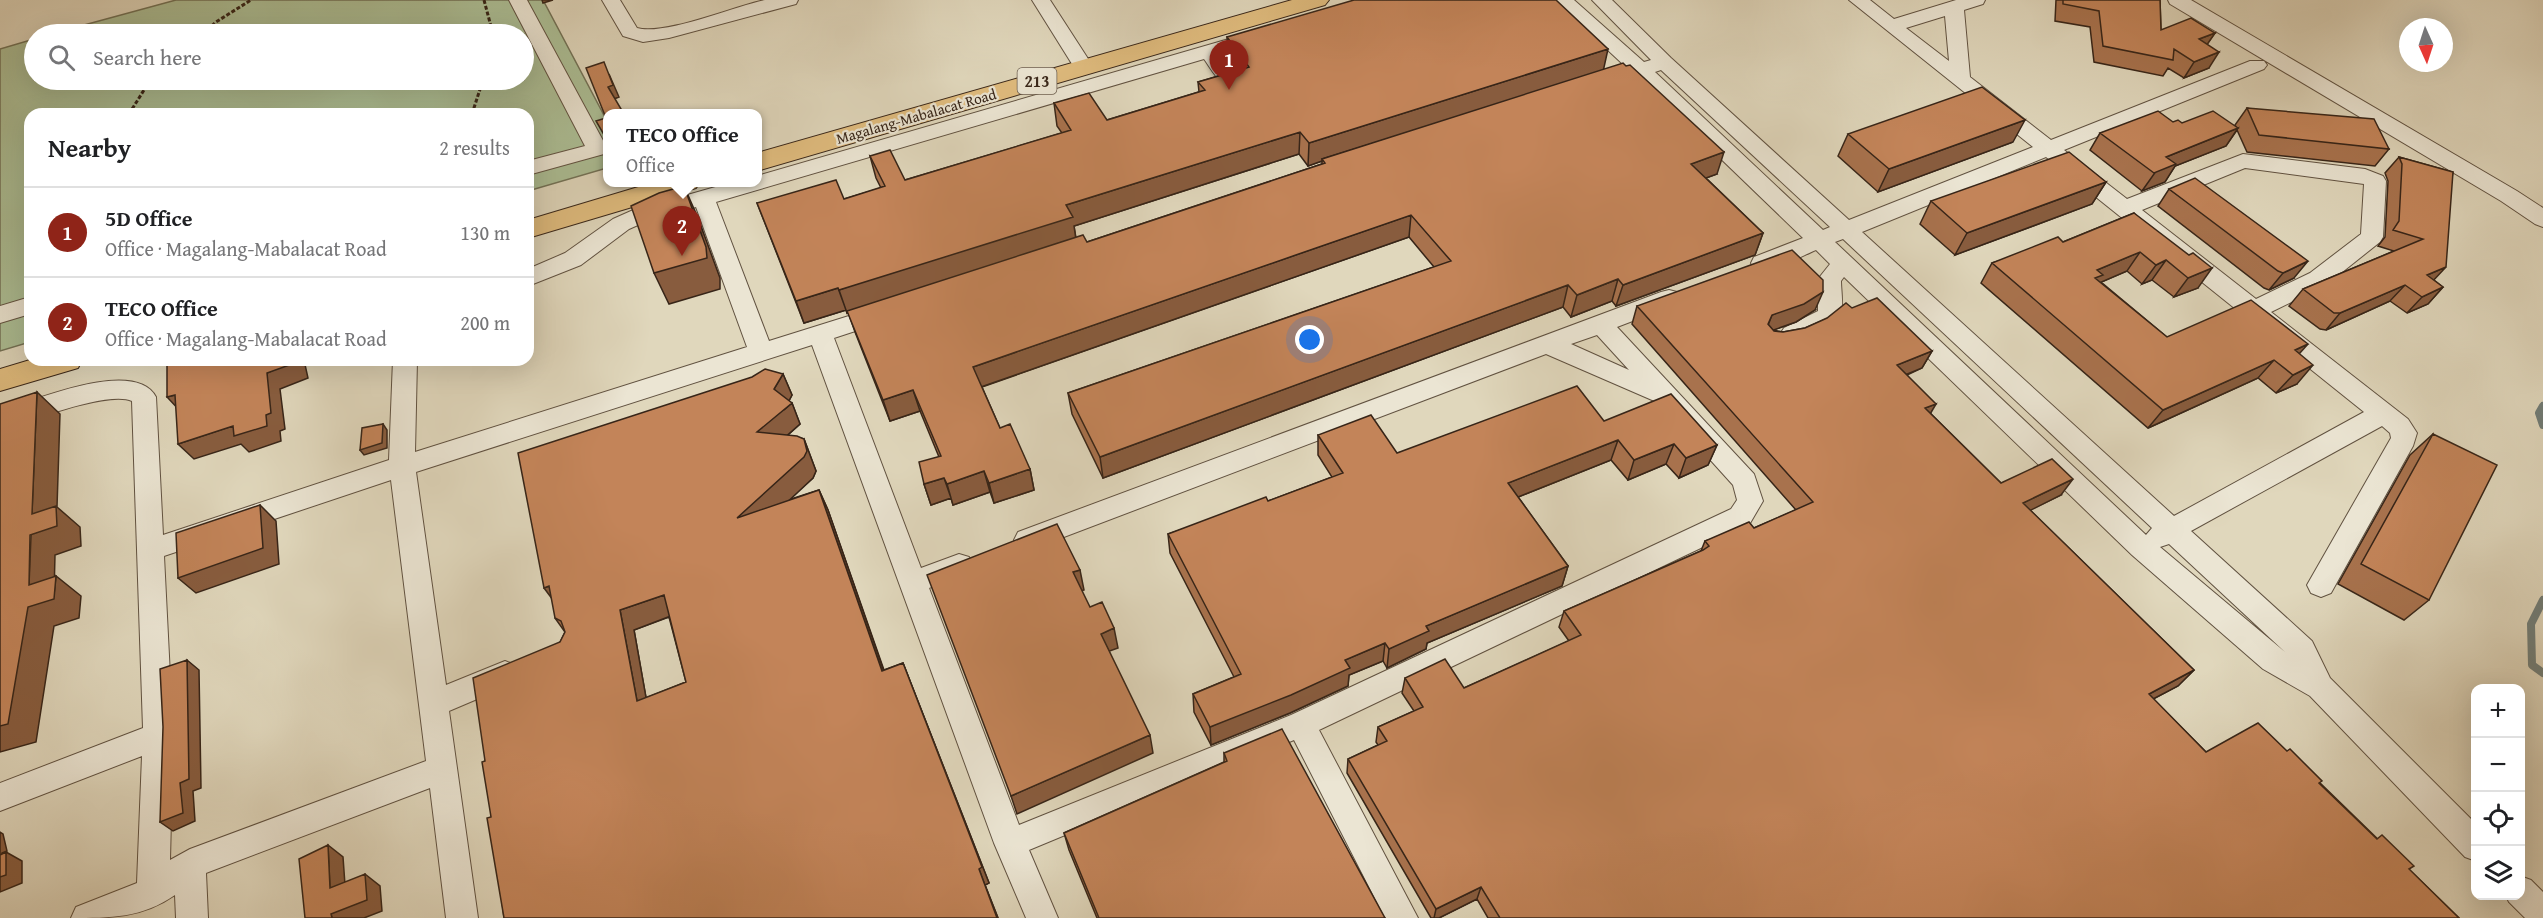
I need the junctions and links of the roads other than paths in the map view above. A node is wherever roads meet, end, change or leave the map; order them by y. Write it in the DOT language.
graph roads {
  1 [pos="519,0"];
  2 [pos="789,0"];
  3 [pos="1041,0"];
  4 [pos="1563,0"];
  5 [pos="1601,0"];
  6 [pos="1858,0"];
  7 [pos="1976,0"];
  8 [pos="616,1"];
  9 [pos="2168,3"];
  10 [pos="1323,8"];
  11 [pos="1954,9"];
  12 [pos="532,24"];
  13 [pos="1891,26"];
  14 [pos="534,28"];
  15 [pos="1208,51"];
  16 [pos="1664,62"];
  17 [pos="2257,65"];
  18 [pos="1084,68"];
  19 [pos="1641,70"];
  20 [pos="1960,78"];
  21 [pos="1231,81"];
  22 [pos="1584,88"];
  23 [pos="2312,98"];
  24 [pos="2047,149"];
  25 [pos="762,161"];
  26 [pos="534,166"];
  27 [pos="762,173"];
  28 [pos="711,187"];
  29 [pos="696,191"];
  30 [pos="2126,208"];
  31 [pos="2543,219"];
  32 [pos="534,228"];
  33 [pos="1846,230"];
  34 [pos="1820,241"];
  35 [pos="1845,264"];
  36 [pos="1743,270"];
  37 [pos="534,275"];
  38 [pos="1689,290"];
  39 [pos="24,307"];
  40 [pos="900,307"];
  41 [pos="2254,310"];
  42 [pos="0,315"];
  43 [pos="1601,324"];
  44 [pos="820,333"];
  45 [pos="1775,340"];
  46 [pos="1547,344"];
  47 [pos="761,352"];
  48 [pos="47,366"];
  49 [pos="405,366"];
  50 [pos="0,380"];
  51 [pos="1670,399"];
  52 [pos="2384,413"];
  53 [pos="0,421"];
  54 [pos="402,466"];
  55 [pos="2171,530"];
  56 [pos="2141,547"];
  57 [pos="150,550"];
  58 [pos="914,582"];
  59 [pos="2321,585"];
  60 [pos="531,663"];
  61 [pos="2320,687"];
  62 [pos="434,704"];
  63 [pos="1301,724"];
  64 [pos="158,736"];
  65 [pos="443,769"];
  66 [pos="0,797"];
  67 [pos="2471,842"];
  68 [pos="1010,843"];
  69 [pos="190,864"];
  70 [pos="153,893"];
  71 [pos="2525,896"];
  72 [pos="2543,914"];
  73 [pos="87,918"];
  74 [pos="192,918"];
  75 [pos="462,918"];
  76 [pos="1042,918"];
  77 [pos="1402,918"];
  1 -- 12 [label="street"];
  2 -- 8 [label="street"];
  3 -- 18 [label="street"];
  4 -- 19 [label="street"];
  5 -- 16 [label="street"];
  6 -- 13 [label="street"];
  7 -- 11 [label="street"];
  9 -- 17 [label="street"];
  9 -- 31 [label="street"];
  10 -- 15 [label="street"];
  10 -- 18 [label="main road, Magalang-Mabalacat Road / 213"];
  11 -- 13 [label="street"];
  11 -- 20 [label="street"];
  13 -- 20 [label="street"];
  14 -- 26 [label="street"];
  15 -- 21 [label="street"];
  15 -- 27 [label="street"];
  16 -- 19 [label="street"];
  16 -- 33 [label="street"];
  17 -- 23 [label="street"];
  17 -- 24 [label="street"];
  18 -- 25 [label="main road, Magalang-Mabalacat Road / 213"];
  19 -- 22 [label="street"];
  19 -- 34 [label="street"];
  20 -- 24 [label="street"];
  24 -- 30 [label="street"];
  24 -- 33 [label="street"];
  28 -- 29 [label="street"];
  29 -- 32 [label="main road"];
  29 -- 37 [label="street"];
  29 -- 47 [label="street"];
  30 -- 41 [label="street"];
  30 -- 41 [label="street"];
  33 -- 34 [label="street"];
  33 -- 55 [label="street"];
  34 -- 35 [label="street"];
  34 -- 36 [label="street"];
  35 -- 45 [label="street"];
  35 -- 56 [label="street"];
  38 -- 43 [label="street"];
  39 -- 42 [label="street"];
  40 -- 44 [label="street"];
  41 -- 52 [label="street"];
  43 -- 46 [label="street"];
  43 -- 51 [label="street"];
  44 -- 47 [label="street"];
  44 -- 58 [label="street"];
  46 -- 51 [label="street"];
  46 -- 58 [label="street"];
  47 -- 54 [label="street"];
  48 -- 50 [label="main road"];
  49 -- 54 [label="street"];
  51 -- 63 [label="street"];
  52 -- 55 [label="street"];
  52 -- 59 [label="street"];
  53 -- 57 [label="street"];
  54 -- 57 [label="street"];
  54 -- 62 [label="street"];
  55 -- 56 [label="street"];
  55 -- 61 [label="street"];
  56 -- 61 [label="street"];
  57 -- 64 [label="street"];
  58 -- 68 [label="street"];
  60 -- 62 [label="street"];
  61 -- 67 [label="street"];
  62 -- 65 [label="street"];
  63 -- 68 [label="street"];
  63 -- 77 [label="street"];
  64 -- 66 [label="street"];
  64 -- 70 [label="street"];
  65 -- 69 [label="street"];
  65 -- 75 [label="street"];
  68 -- 76 [label="street"];
  69 -- 70 [label="street"];
  69 -- 74 [label="street"];
  70 -- 73 [label="street"];
  71 -- 72 [label="street"];
}
